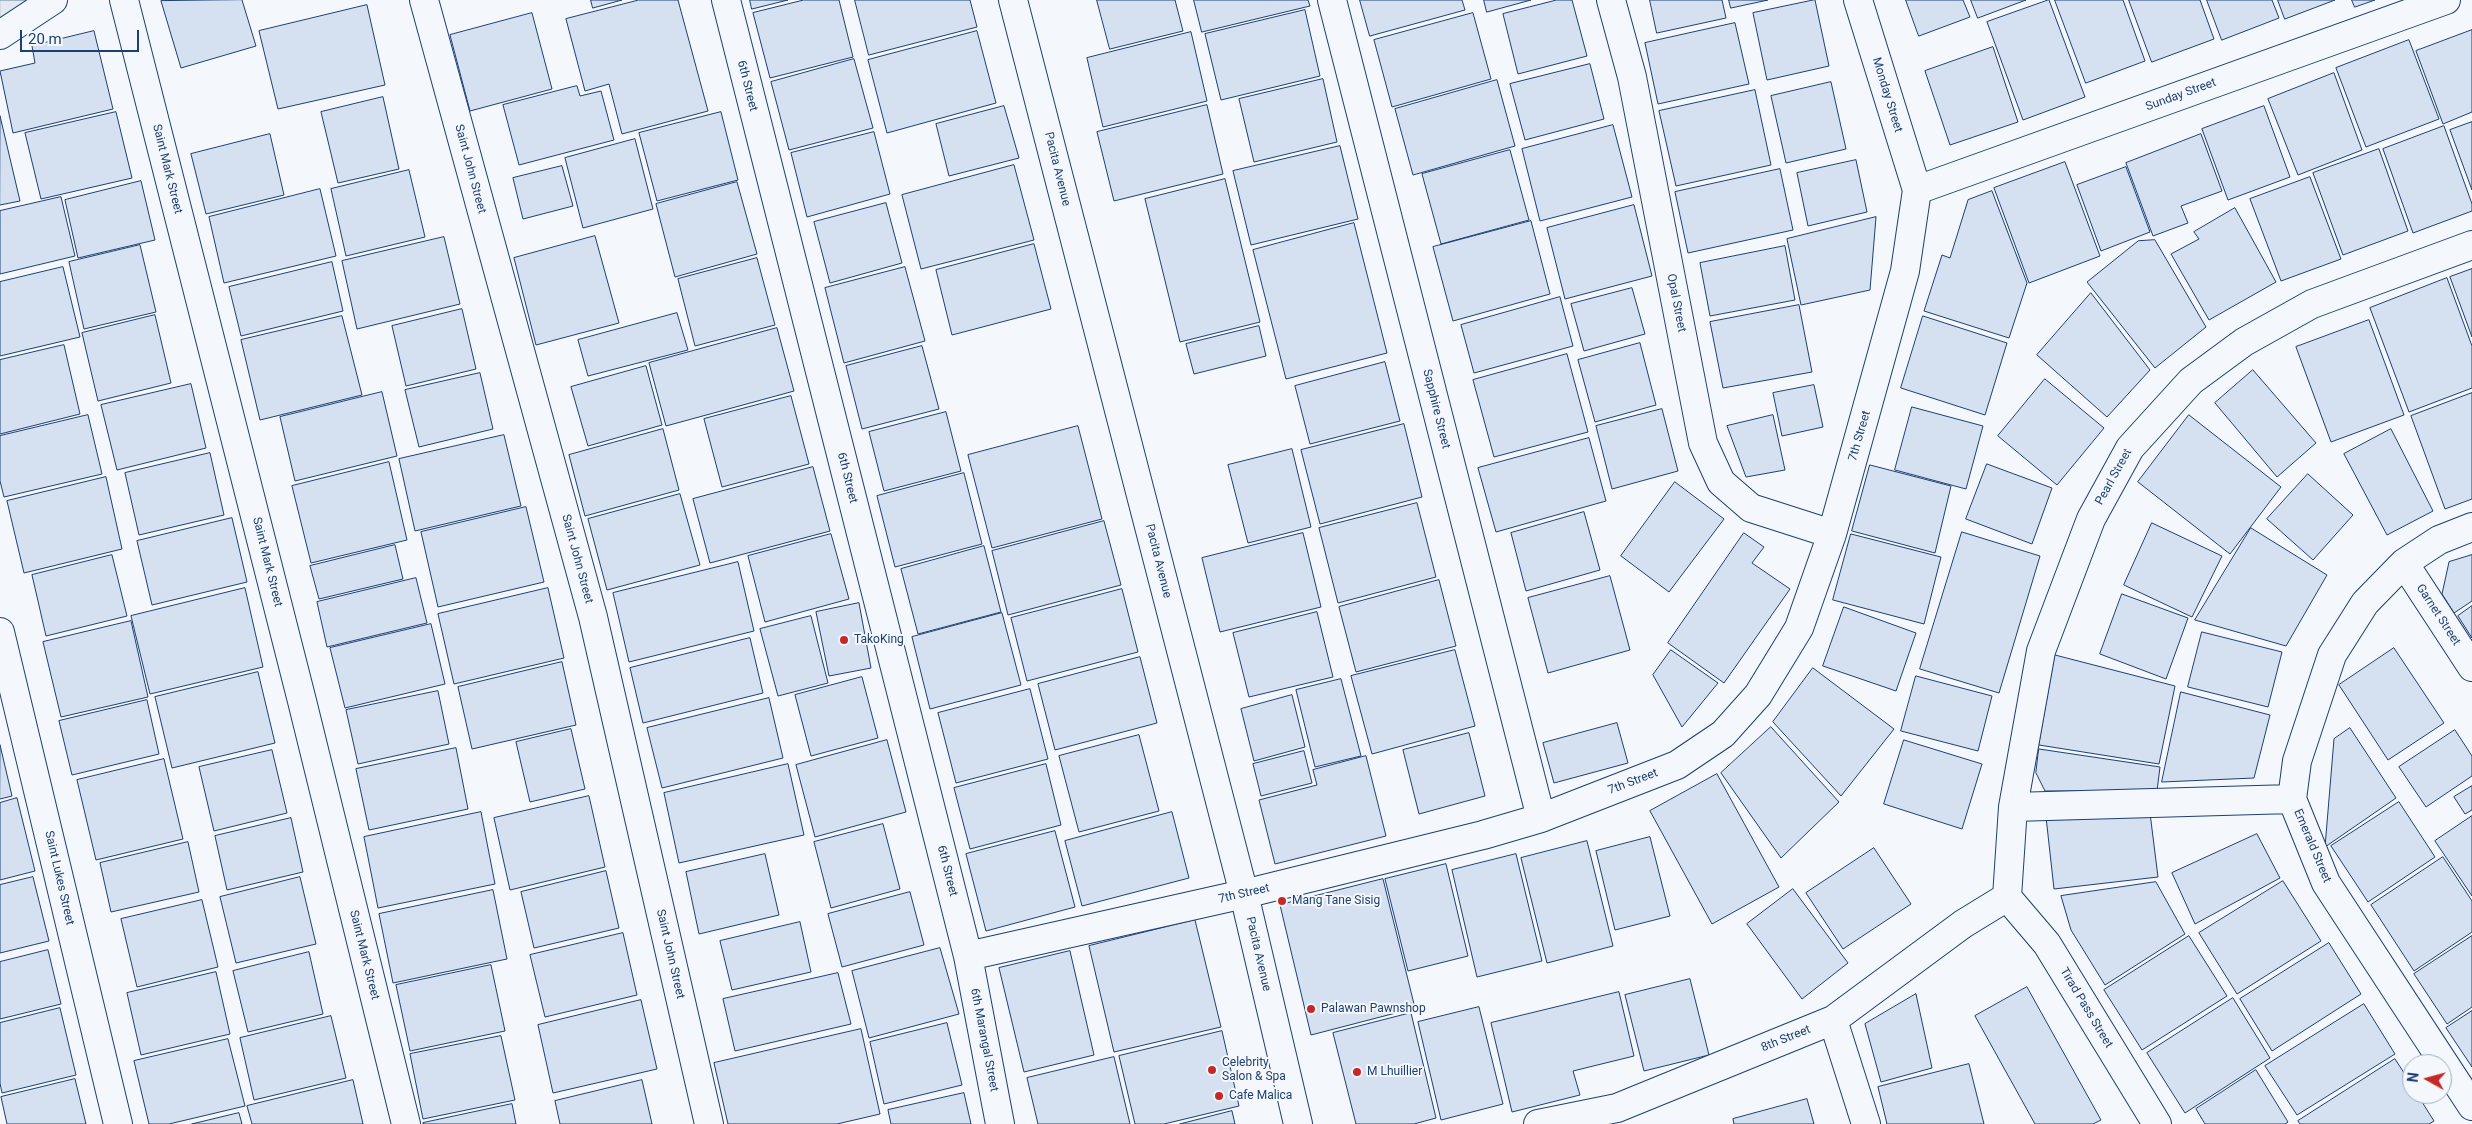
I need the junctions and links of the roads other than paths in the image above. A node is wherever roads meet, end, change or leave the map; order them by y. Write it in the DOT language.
graph roads {
  1 [pos="53,0"];
  2 [pos="124,0"];
  3 [pos="424,0"];
  4 [pos="726,0"];
  5 [pos="1013,0"];
  6 [pos="1332,0"];
  7 [pos="1611,0"];
  8 [pos="1858,0"];
  9 [pos="2446,0"];
  10 [pos="0,35"];
  11 [pos="1917,190"];
  12 [pos="2472,245"];
  13 [pos="2472,527"];
  14 [pos="1832,534"];
  15 [pos="2404,562"];
  16 [pos="0,632"];
  17 [pos="2472,667"];
  18 [pos="2292,799"];
  19 [pos="2013,807"];
  20 [pos="1541,818"];
  21 [pos="1244,894"];
  22 [pos="2007,897"];
  23 [pos="968,956"];
  24 [pos="1834,1020"];
  25 [pos="2472,1106"];
  26 [pos="1617,1116"];
  27 [pos="118,1124"];
  28 [pos="406,1124"];
  29 [pos="708,1124"];
  30 [pos="1000,1124"];
  31 [pos="1298,1124"];
  32 [pos="1538,1124"];
  33 [pos="1866,1124"];
  34 [pos="2157,1124"];
  1 -- 10 [label="street"];
  2 -- 28 [label="street, Saint Mark Street"];
  3 -- 29 [label="street, Saint John Street"];
  4 -- 23 [label="street, 6th Street"];
  5 -- 21 [label="street, Pacita Avenue"];
  6 -- 20 [label="street, Sapphire Street"];
  7 -- 14 [label="street, Opal Street"];
  8 -- 11 [label="street, Monday Street"];
  9 -- 11 [label="street, Sunday Street"];
  11 -- 14 [label="street, 7th Street"];
  12 -- 19 [label="street, Pearl Street"];
  13 -- 15 [label="street, Emerald Street"];
  14 -- 20 [label="street, 7th Street"];
  15 -- 17 [label="street, Garnet Street"];
  15 -- 18 [label="street, Emerald Street"];
  16 -- 27 [label="street, Saint Lukes Street"];
  18 -- 19 [label="street"];
  18 -- 25 [label="street, Emerald Street"];
  19 -- 22 [label="street, Pearl Street"];
  20 -- 21 [label="street, 7th Street"];
  21 -- 23 [label="street, 7th Street"];
  21 -- 31 [label="street, Pacita Avenue"];
  22 -- 24 [label="street, 8th Street"];
  22 -- 34 [label="street, Tirad Pass Street"];
  23 -- 30 [label="street, 6th Marangal Street"];
  24 -- 26 [label="street, 8th Street"];
  24 -- 33 [label="street"];
  26 -- 32 [label="street, 8th Street"];
}
